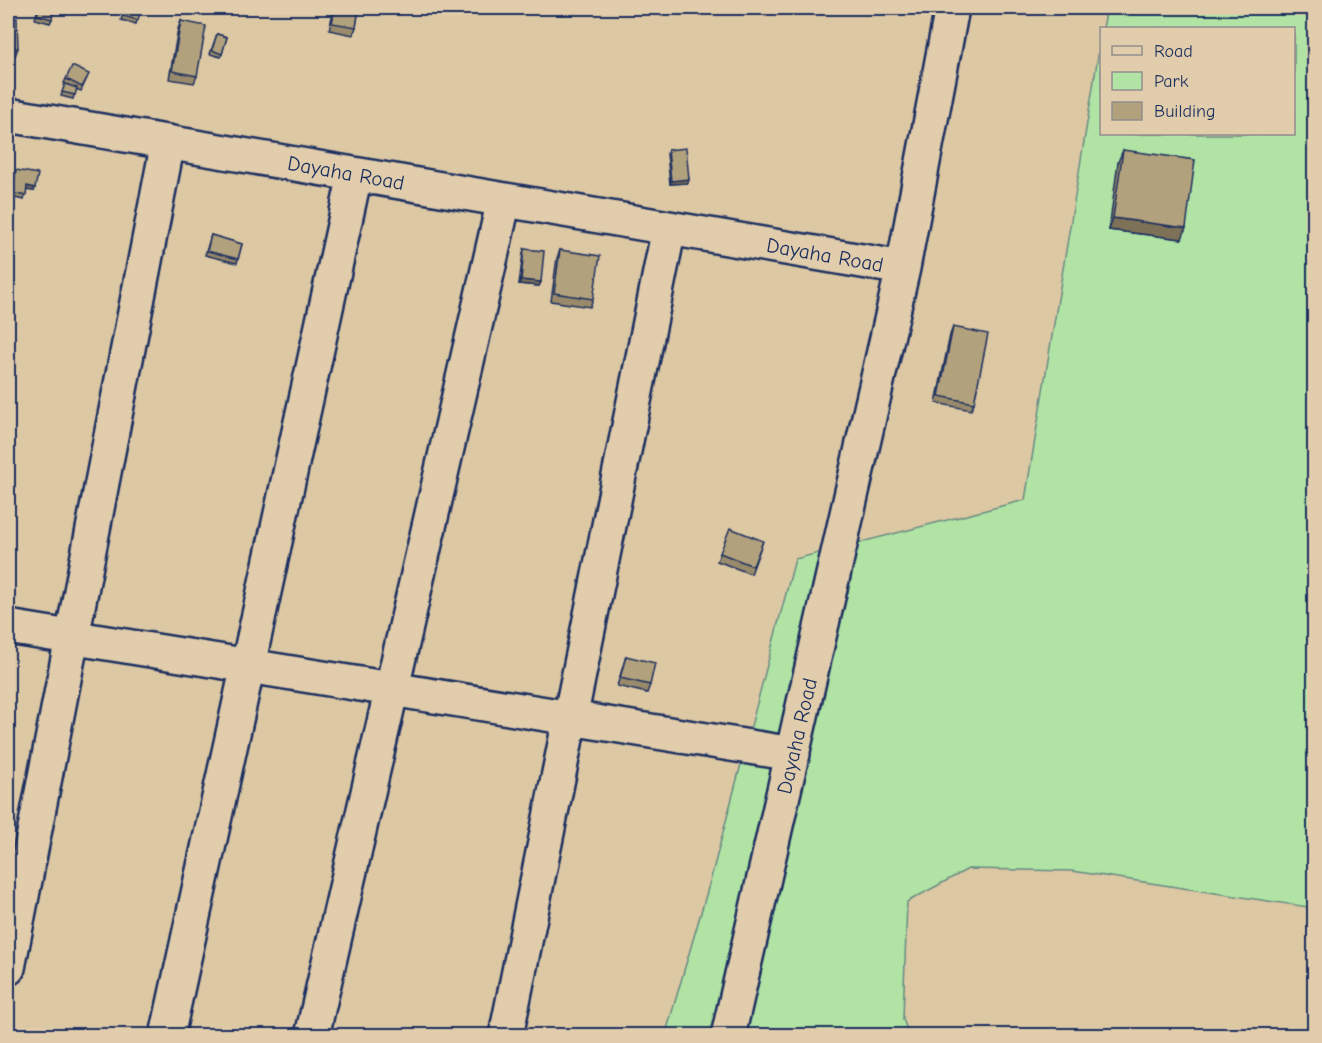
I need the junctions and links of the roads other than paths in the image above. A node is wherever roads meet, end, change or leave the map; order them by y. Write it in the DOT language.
graph roads {
  1 [pos="952,8"];
  2 [pos="8,115"];
  3 [pos="168,142"];
  4 [pos="355,175"];
  5 [pos="504,200"];
  6 [pos="669,228"];
  7 [pos="903,268"];
  8 [pos="8,627"];
  9 [pos="72,637"];
  10 [pos="248,666"];
  11 [pos="392,689"];
  12 [pos="570,718"];
  13 [pos="793,754"];
  14 [pos="8,968"];
  15 [pos="167,1035"];
  16 [pos="312,1035"];
  17 [pos="506,1035"];
  18 [pos="728,1035"];
  1 -- 7 [label="street"];
  2 -- 3 [label="street, Dayaha Road"];
  3 -- 4 [label="street, Dayaha Road"];
  3 -- 9 [label="street"];
  4 -- 5 [label="street, Dayaha Road"];
  4 -- 10 [label="street"];
  5 -- 6 [label="street, Dayaha Road"];
  5 -- 11 [label="street"];
  6 -- 7 [label="street, Dayaha Road"];
  6 -- 12 [label="street"];
  7 -- 13 [label="street, Dayaha Road"];
  8 -- 9 [label="street"];
  9 -- 10 [label="street"];
  9 -- 14 [label="street"];
  10 -- 11 [label="street"];
  10 -- 15 [label="street"];
  11 -- 12 [label="street"];
  11 -- 16 [label="street"];
  12 -- 13 [label="street"];
  12 -- 17 [label="street"];
  13 -- 18 [label="street, Dayaha Road"];
}
